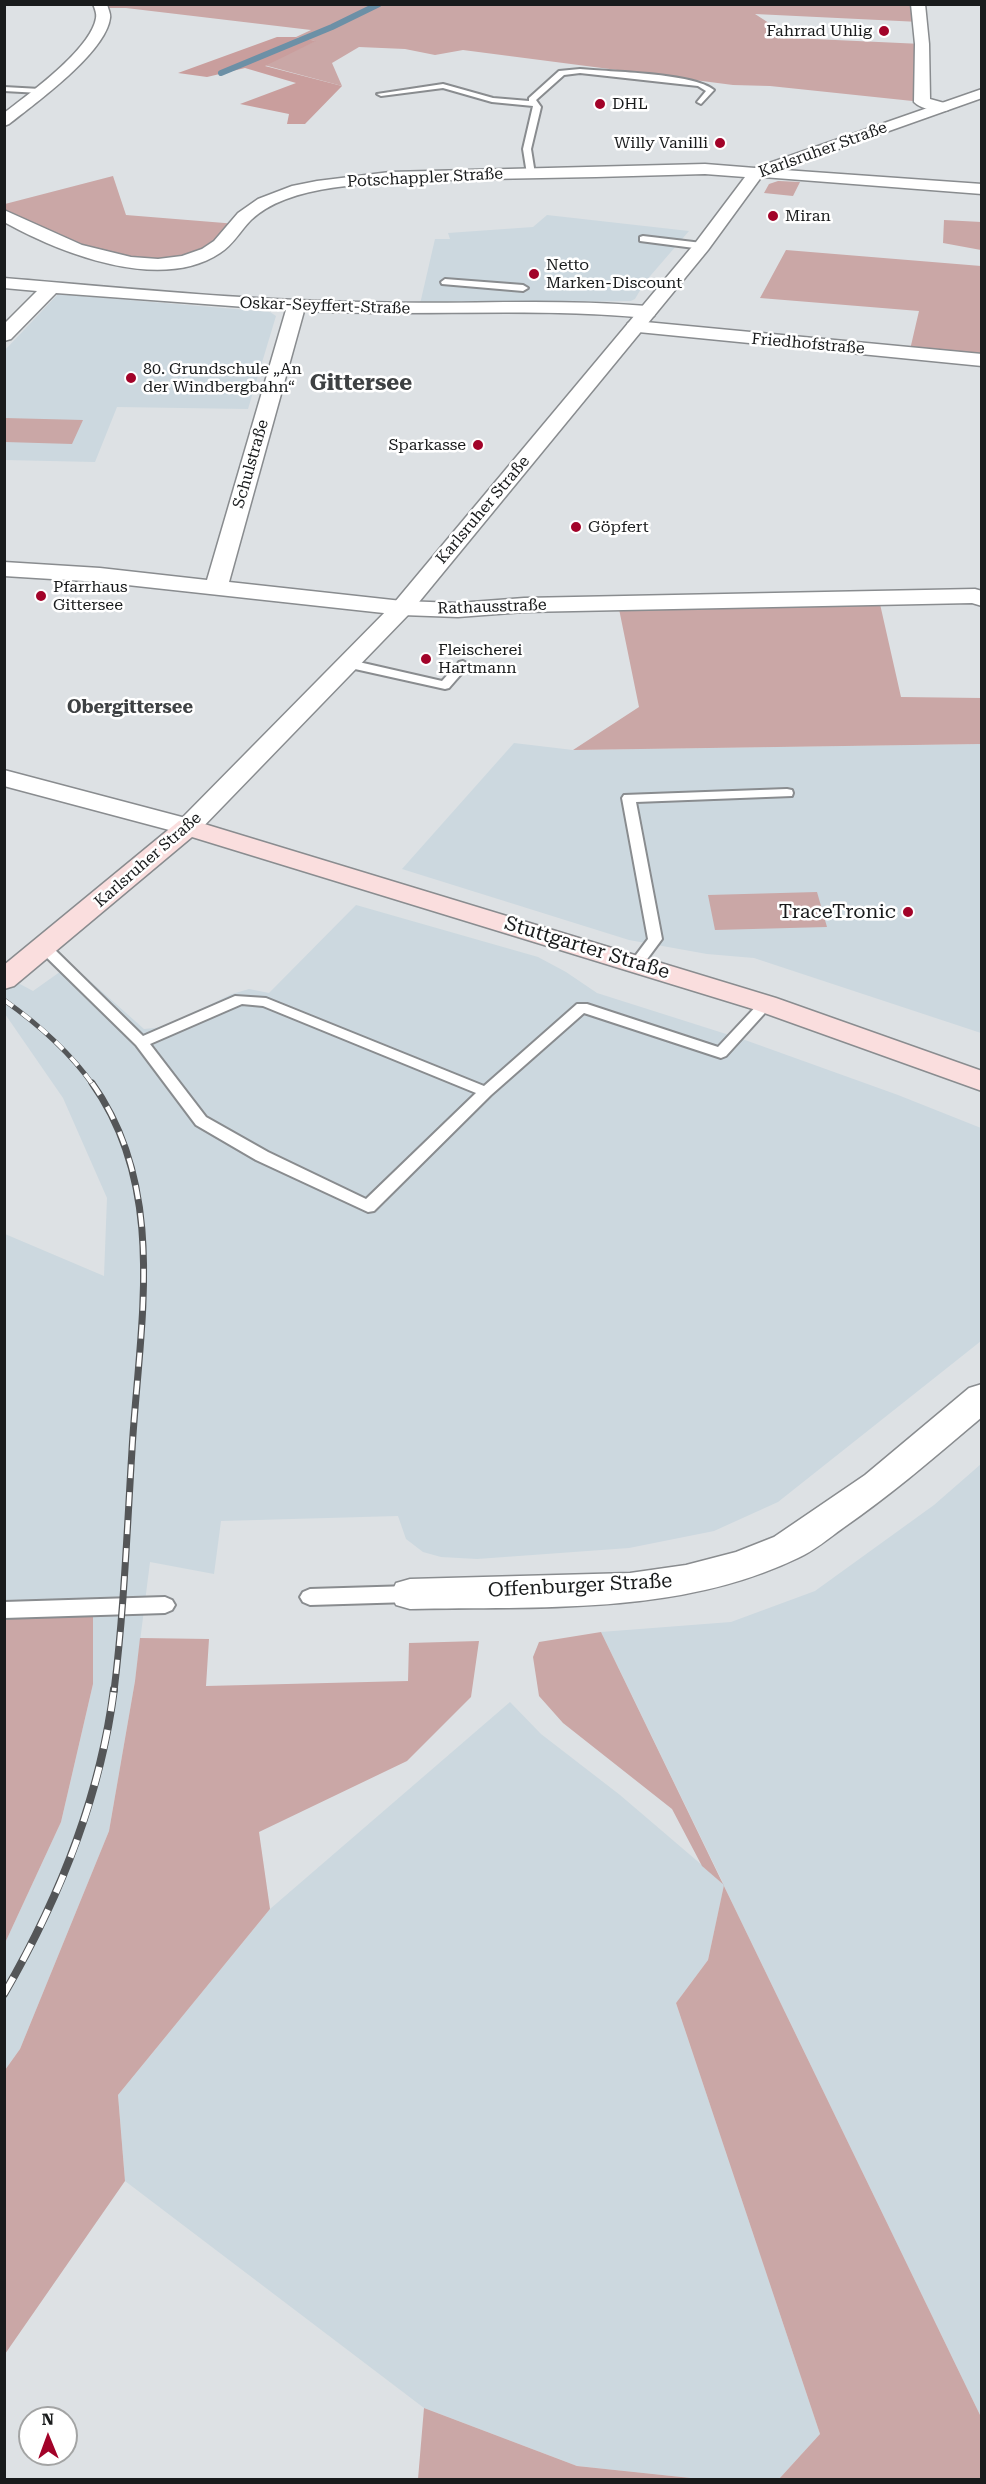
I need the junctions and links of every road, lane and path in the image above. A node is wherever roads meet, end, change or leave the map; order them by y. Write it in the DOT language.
graph roads {
  1 [pos="100,4"];
  2 [pos="918,4"];
  3 [pos="4,89"];
  4 [pos="40,91"];
  5 [pos="981,93"];
  6 [pos="381,94"];
  7 [pos="701,102"];
  8 [pos="533,104"];
  9 [pos="943,107"];
  10 [pos="5,120"];
  11 [pos="531,174"];
  12 [pos="751,178"];
  13 [pos="981,189"];
  14 [pos="7,218"];
  15 [pos="643,239"];
  16 [pos="702,246"];
  17 [pos="445,282"];
  18 [pos="4,283"];
  19 [pos="52,287"];
  20 [pos="524,288"];
  21 [pos="296,306"];
  22 [pos="641,320"];
  23 [pos="4,334"];
  24 [pos="981,360"];
  25 [pos="4,569"];
  26 [pos="216,587"];
  27 [pos="981,599"];
  28 [pos="402,608"];
  29 [pos="350,664"];
  30 [pos="463,665"];
  31 [pos="4,778"];
  32 [pos="787,793"];
  33 [pos="188,827"];
  34 [pos="45,948"];
  35 [pos="637,963"];
  36 [pos="4,980"];
  37 [pos="766,1004"];
  38 [pos="141,1042"];
  39 [pos="981,1082"];
  40 [pos="486,1092"];
  41 [pos="981,1397"];
  42 [pos="410,1594"];
  43 [pos="309,1597"];
  44 [pos="165,1605"];
  45 [pos="4,1610"];
  1 -- 4 [label="street"];
  2 -- 9 [label="street"];
  3 -- 4 [label="lane"];
  4 -- 10 [label="street"];
  5 -- 9 [label="street, Karlsruher Straße"];
  6 -- 8 [label="lane"];
  7 -- 8 [label="lane"];
  8 -- 11 [label="lane"];
  9 -- 12 [label="street, Karlsruher Straße"];
  11 -- 12 [label="street, Potschappler Straße"];
  11 -- 14 [label="street, Potschappler Straße"];
  12 -- 13 [label="street, Potschappler Straße"];
  12 -- 16 [label="street, Karlsruher Straße"];
  15 -- 16 [label="lane"];
  16 -- 22 [label="street, Karlsruher Straße"];
  17 -- 20 [label="lane"];
  18 -- 19 [label="street, Oskar-Seyffert-Straße"];
  19 -- 21 [label="street, Oskar-Seyffert-Straße"];
  19 -- 23 [label="street"];
  21 -- 22 [label="street, Oskar-Seyffert-Straße"];
  21 -- 26 [label="street, Schulstraße"];
  22 -- 24 [label="street, Friedhofstraße"];
  22 -- 28 [label="street, Karlsruher Straße"];
  25 -- 26 [label="street, Rathausstraße"];
  26 -- 28 [label="street, Rathausstraße"];
  27 -- 28 [label="street, Rathausstraße"];
  28 -- 29 [label="street, Karlsruher Straße"];
  29 -- 30 [label="lane"];
  29 -- 33 [label="street, Karlsruher Straße"];
  31 -- 33 [label="street"];
  32 -- 35 [label="lane"];
  33 -- 34 [label="main road, Karlsruher Straße"];
  33 -- 35 [label="main road, Stuttgarter Straße"];
  34 -- 36 [label="main road, Karlsruher Straße"];
  34 -- 38 [label="lane"];
  35 -- 37 [label="main road, Stuttgarter Straße"];
  37 -- 39 [label="main road, Stuttgarter Straße"];
  37 -- 40 [label="lane"];
  38 -- 40 [label="lane"];
  38 -- 40 [label="lane"];
  41 -- 42 [label="street, Offenburger Straße"];
  42 -- 43 [label="lane"];
  44 -- 45 [label="lane"];
}
